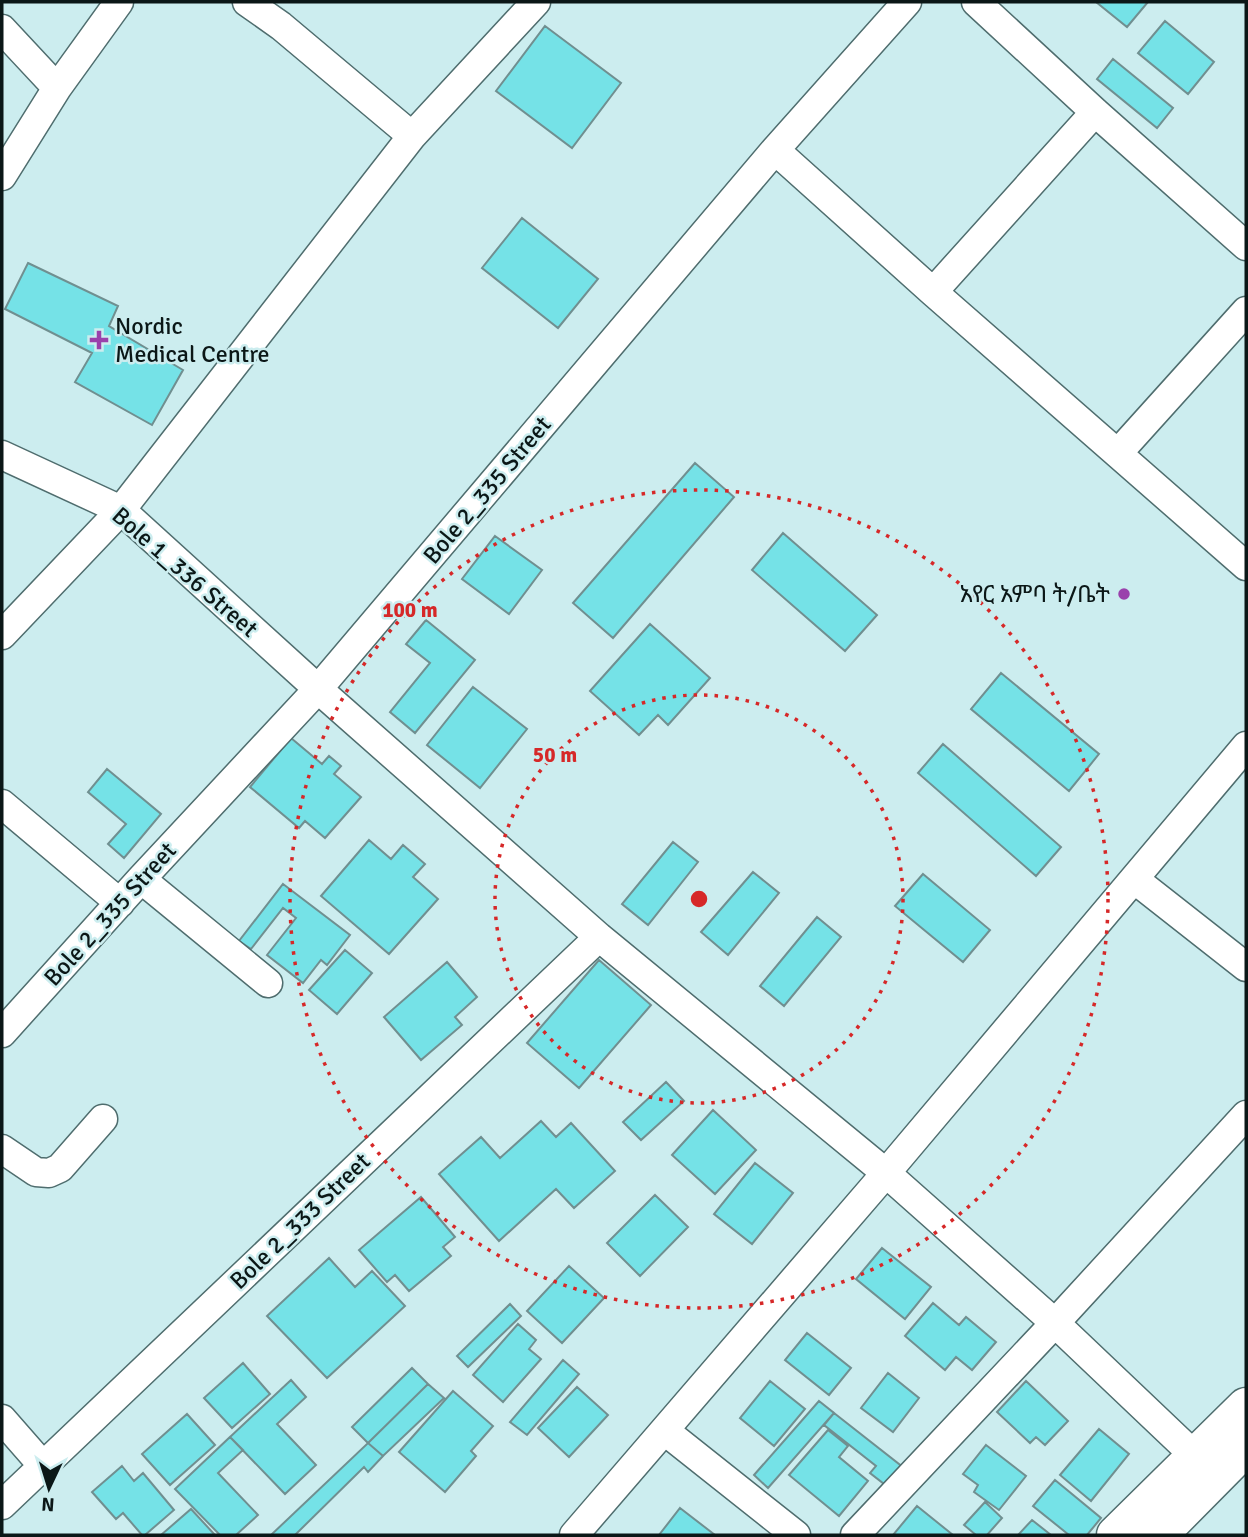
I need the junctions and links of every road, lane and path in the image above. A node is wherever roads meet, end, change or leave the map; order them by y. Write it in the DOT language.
graph roads {
  1 [pos="119,2"];
  2 [pos="247,2"];
  3 [pos="536,2"];
  4 [pos="907,2"];
  5 [pos="976,2"];
  6 [pos="2,29"];
  7 [pos="57,88"];
  8 [pos="1095,112"];
  9 [pos="412,136"];
  10 [pos="775,149"];
  11 [pos="2,176"];
  12 [pos="1246,246"];
  13 [pos="933,292"];
  14 [pos="1246,312"];
  15 [pos="1118,453"];
  16 [pos="2,455"];
  17 [pos="121,510"];
  18 [pos="1246,566"];
  19 [pos="2,635"];
  20 [pos="318,690"];
  21 [pos="1246,746"];
  22 [pos="2,804"];
  23 [pos="141,879"];
  24 [pos="1134,879"];
  25 [pos="120,903"];
  26 [pos="599,937"];
  27 [pos="1246,967"];
  28 [pos="268,983"];
  29 [pos="2,1033"];
  30 [pos="1246,1115"];
  31 [pos="103,1119"];
  32 [pos="2,1149"];
  33 [pos="886,1173"];
  34 [pos="1055,1323"];
  35 [pos="1246,1407"];
  36 [pos="2,1419"];
  37 [pos="665,1430"];
  38 [pos="1246,1446"];
  39 [pos="1196,1457"];
  40 [pos="44,1467"];
  41 [pos="2,1505"];
  42 [pos="574,1535"];
  43 [pos="796,1535"];
  44 [pos="855,1535"];
  45 [pos="1116,1535"];
  46 [pos="1158,1535"];
  1 -- 7 [label="street"];
  2 -- 9 [label="street"];
  3 -- 9 [label="street"];
  4 -- 10 [label="street, Bole 2_335 Street"];
  5 -- 8 [label="street"];
  6 -- 7 [label="street"];
  7 -- 11 [label="street"];
  8 -- 12 [label="street"];
  8 -- 13 [label="street"];
  9 -- 17 [label="street"];
  10 -- 13 [label="street"];
  10 -- 20 [label="street, Bole 2_335 Street"];
  13 -- 15 [label="street"];
  14 -- 15 [label="street"];
  15 -- 18 [label="street"];
  16 -- 17 [label="street, Bole 1_336 Street"];
  17 -- 19 [label="street"];
  17 -- 20 [label="street, Bole 1_336 Street"];
  20 -- 23 [label="street, Bole 2_335 Street"];
  20 -- 26 [label="street, Bole 1_336 Street"];
  21 -- 24 [label="street"];
  22 -- 25 [label="street"];
  23 -- 25 [label="street, Bole 2_335 Street"];
  23 -- 28 [label="street"];
  24 -- 27 [label="street"];
  24 -- 33 [label="street"];
  25 -- 29 [label="street, Bole 2_335 Street"];
  26 -- 33 [label="street, Bole 1_336 Street"];
  26 -- 40 [label="street, Bole 2_333 Street"];
  30 -- 34 [label="street"];
  31 -- 32 [label="street"];
  33 -- 34 [label="street, Bole 1_336 Street"];
  33 -- 37 [label="street"];
  34 -- 39 [label="street, Bole 1_336 Street"];
  34 -- 44 [label="street"];
  35 -- 39 [label="main road"];
  36 -- 40 [label="street"];
  37 -- 42 [label="street"];
  37 -- 43 [label="street"];
  38 -- 46 [label="main road"];
  39 -- 45 [label="main road"];
  40 -- 41 [label="street, Bole 2_333 Street"];
}
